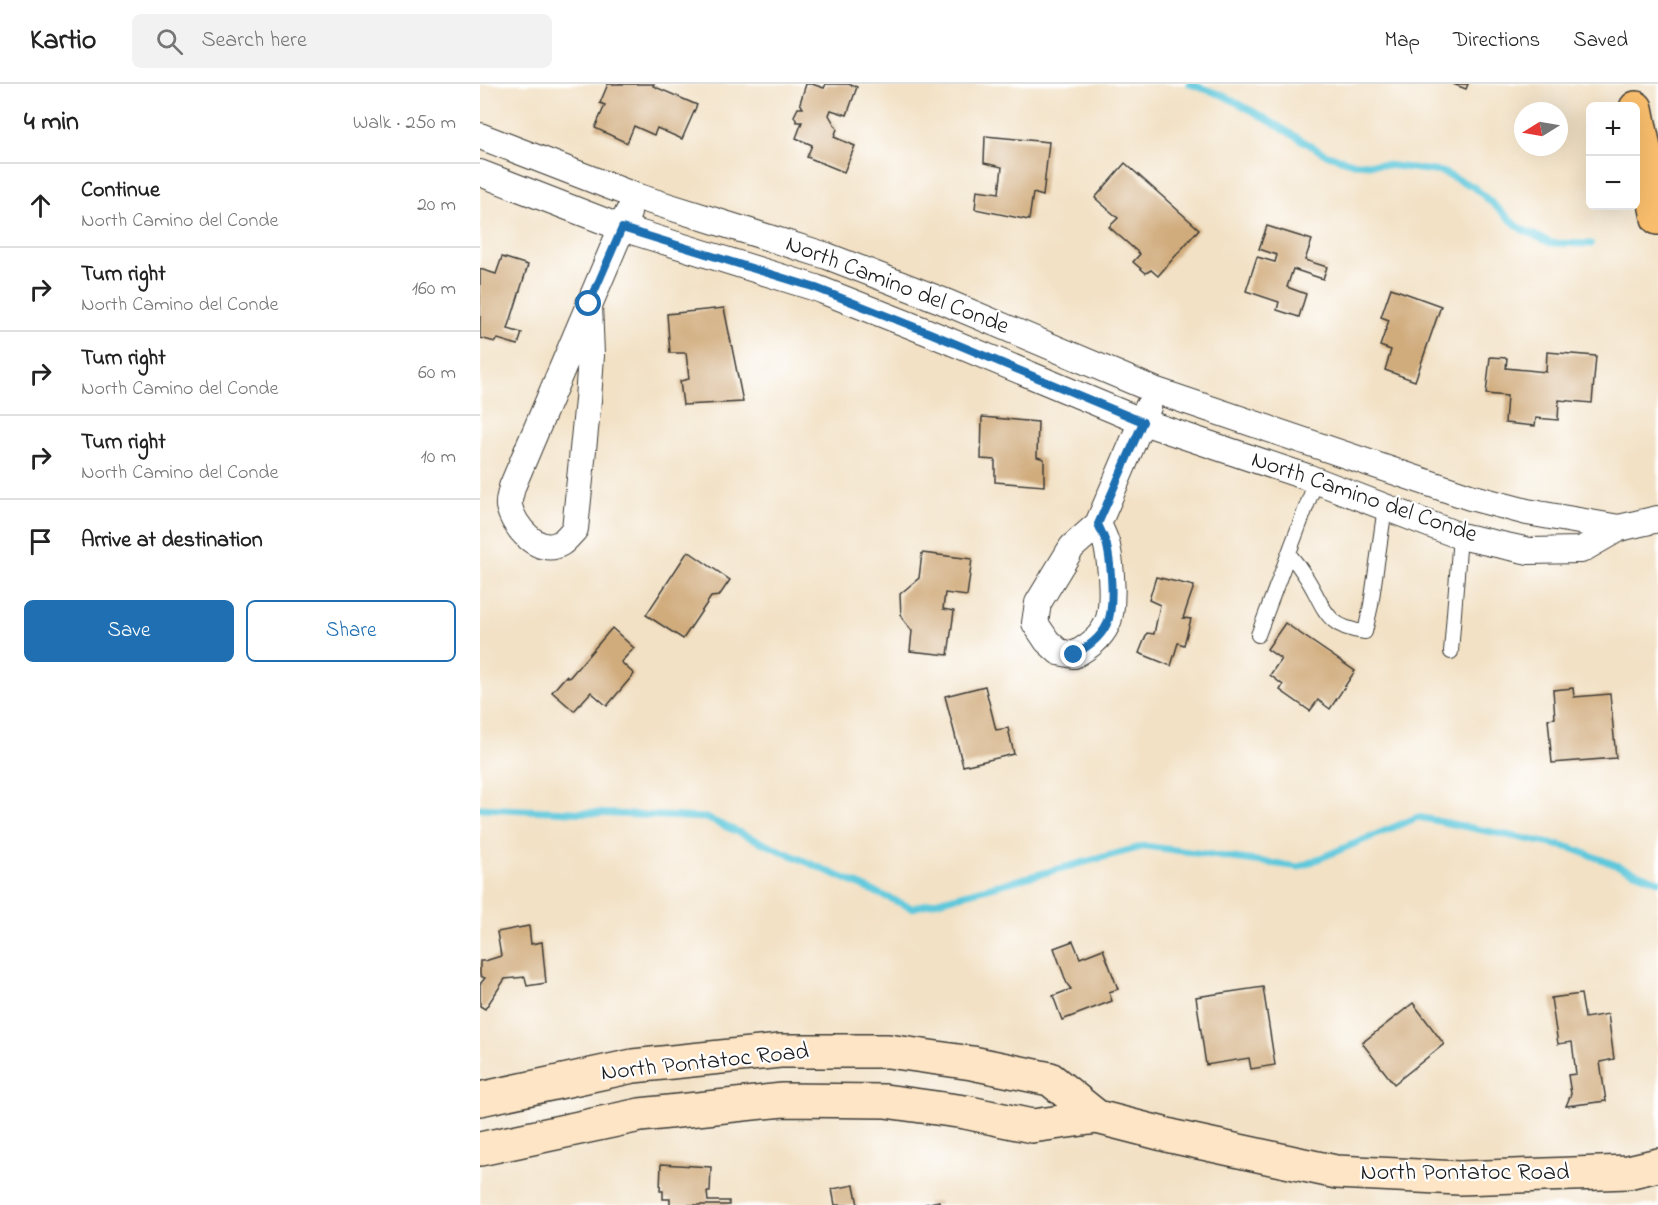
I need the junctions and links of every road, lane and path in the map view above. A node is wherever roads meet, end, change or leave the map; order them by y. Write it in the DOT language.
graph roads {
  1 [pos="1631,84"];
  2 [pos="1634,102"];
  3 [pos="1640,131"];
  4 [pos="480,136"];
  5 [pos="480,173"];
  6 [pos="635,196"];
  7 [pos="1658,218"];
  8 [pos="622,228"];
  9 [pos="589,304"];
  10 [pos="1154,390"];
  11 [pos="1143,422"];
  12 [pos="1317,481"];
  13 [pos="1385,507"];
  14 [pos="1658,519"];
  15 [pos="1098,524"];
  16 [pos="1619,528"];
  17 [pos="1460,536"];
  18 [pos="1289,554"];
  19 [pos="1258,635"];
  20 [pos="1451,652"];
  21 [pos="480,1099"];
  22 [pos="1097,1117"];
  23 [pos="480,1149"];
  24 [pos="1658,1165"];
  1 -- 2 [label="main road"];
  3 -- 7 [label="main road"];
  4 -- 6 [label="street, North Camino del Conde"];
  5 -- 8 [label="street, North Camino del Conde"];
  6 -- 8 [label="street"];
  6 -- 10 [label="street, North Camino del Conde"];
  8 -- 9 [label="street"];
  8 -- 11 [label="street, North Camino del Conde"];
  9 -- 9 [label="street"];
  10 -- 11 [label="street"];
  10 -- 16 [label="street, North Camino del Conde"];
  11 -- 12 [label="street, North Camino del Conde"];
  11 -- 15 [label="street"];
  12 -- 13 [label="street, North Camino del Conde"];
  12 -- 18 [label="lane"];
  13 -- 17 [label="street, North Camino del Conde"];
  13 -- 18 [label="lane"];
  14 -- 16 [label="street, North Camino del Conde"];
  15 -- 15 [label="street"];
  16 -- 17 [label="street, North Camino del Conde"];
  17 -- 20 [label="lane"];
  18 -- 19 [label="lane"];
  21 -- 22 [label="street, North Pontatoc Road"];
  22 -- 23 [label="street, North Pontatoc Road"];
  22 -- 24 [label="street, North Pontatoc Road"];
}
